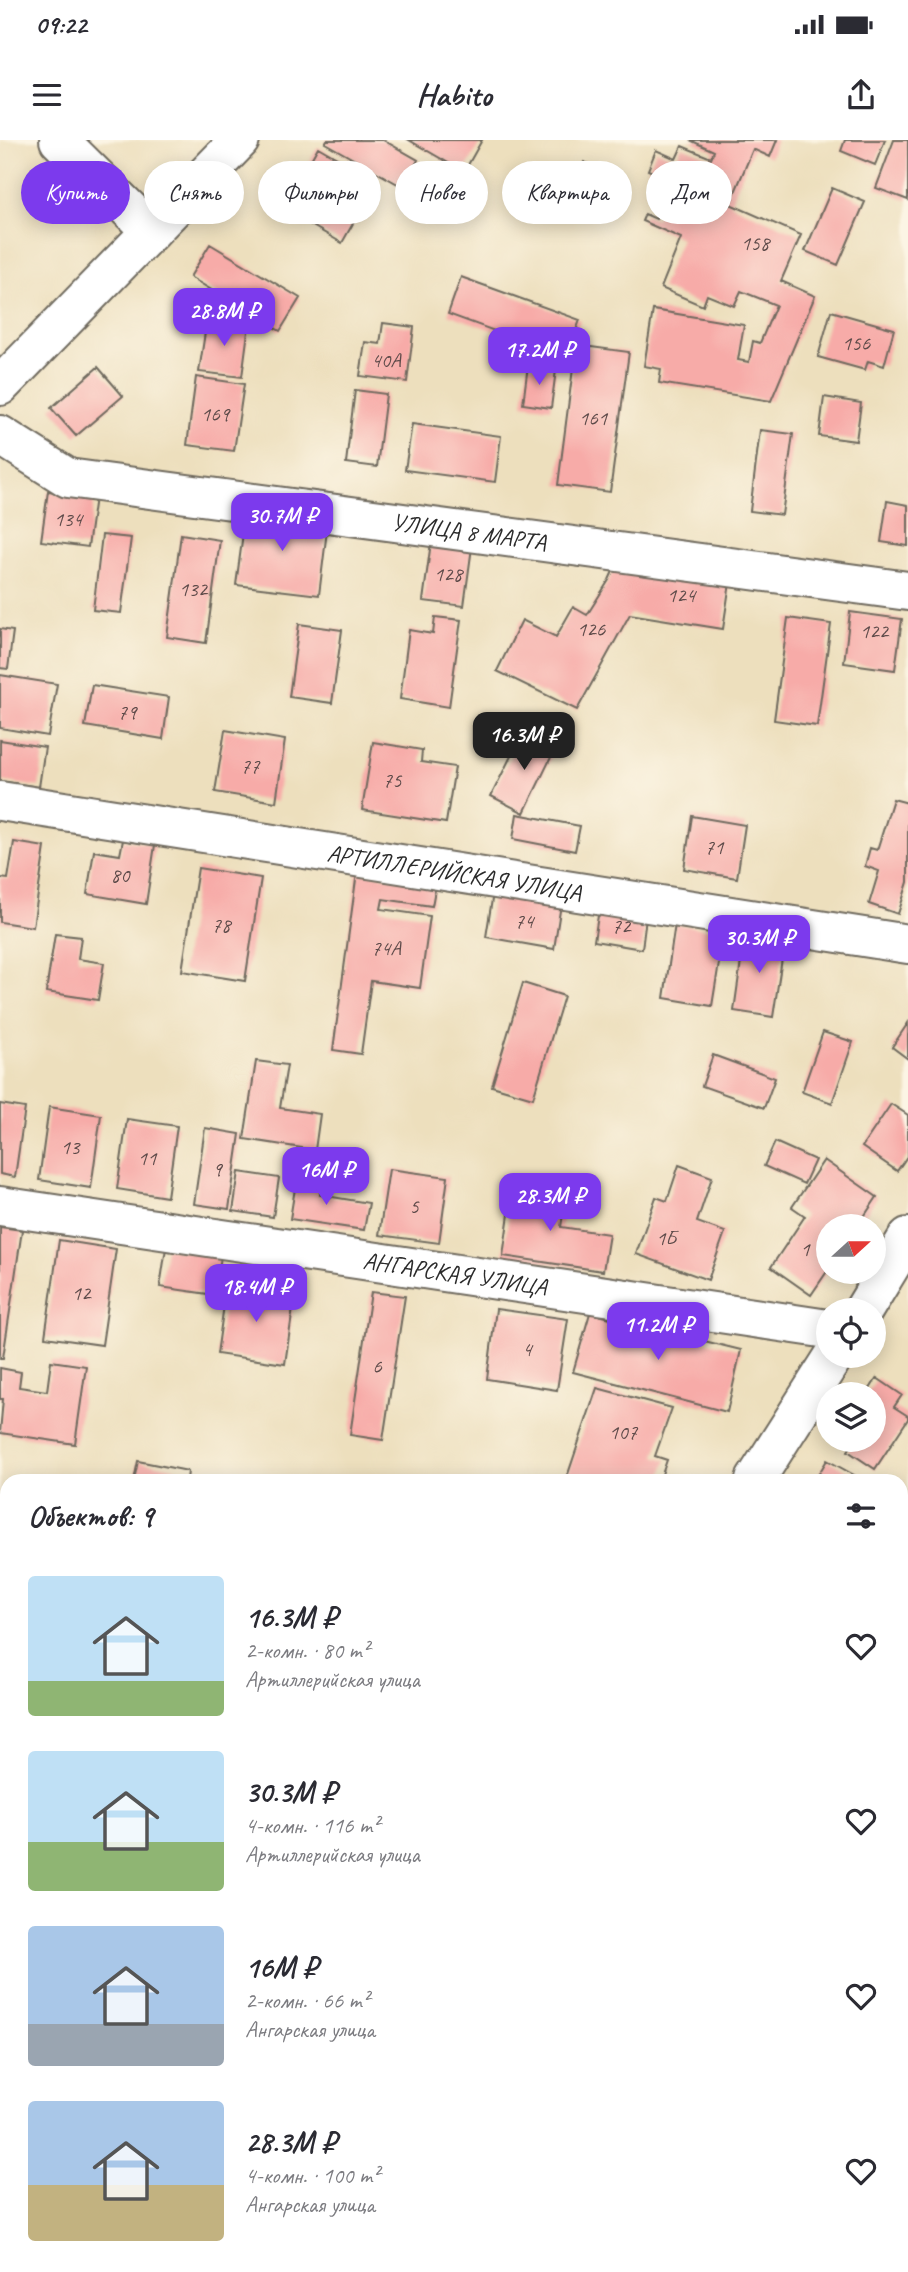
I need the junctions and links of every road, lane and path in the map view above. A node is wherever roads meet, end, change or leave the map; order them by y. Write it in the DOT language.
graph roads {
  1 [pos="59,140"];
  2 [pos="240,140"];
  3 [pos="151,231"];
  4 [pos="0,386"];
  5 [pos="0,435"];
  6 [pos="908,592"];
  7 [pos="0,801"];
  8 [pos="908,944"];
  9 [pos="0,1206"];
  10 [pos="908,1237"];
  11 [pos="871,1298"];
  12 [pos="816,1327"];
  13 [pos="826,1368"];
  14 [pos="759,1474"];
  1 -- 3 [label="street"];
  2 -- 3 [label="street"];
  3 -- 4 [label="street"];
  5 -- 6 [label="street, УЛИЦА 8 МАРТА"];
  7 -- 8 [label="street, АРТИЛЛЕРИЙСКАЯ УЛИЦА"];
  9 -- 12 [label="street, АНГАРСКАЯ УЛИЦА"];
  10 -- 11 [label="street"];
  13 -- 14 [label="street"];
}
